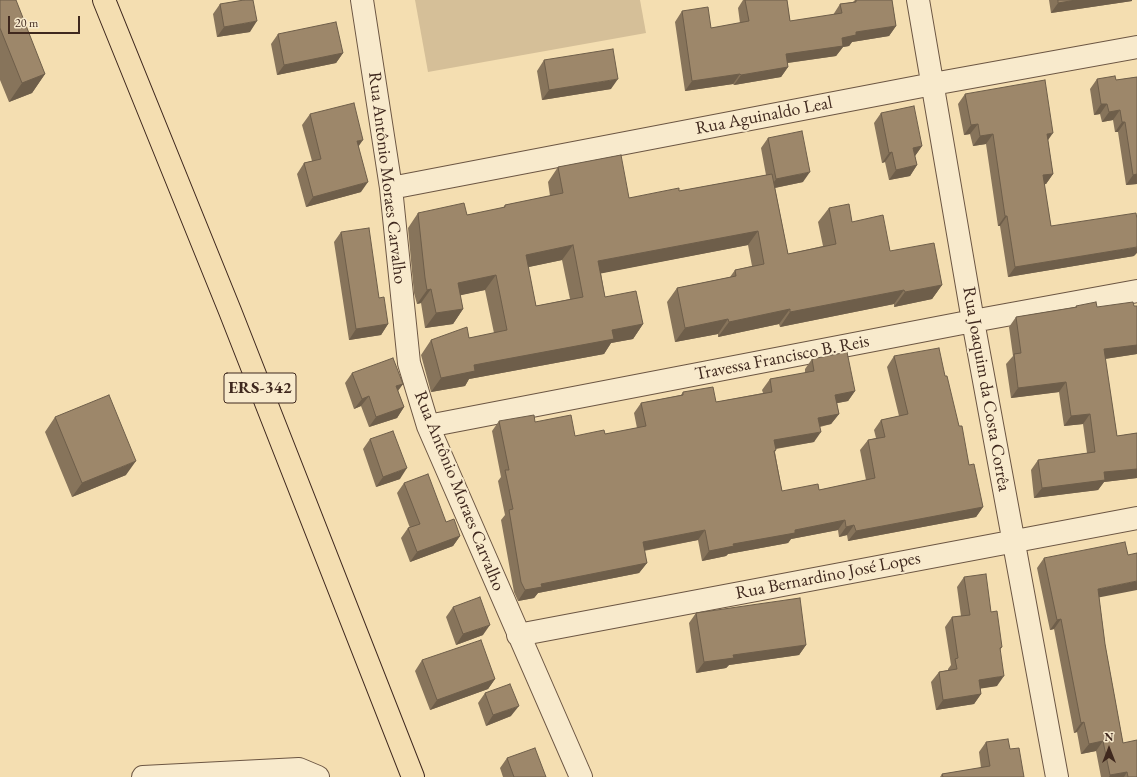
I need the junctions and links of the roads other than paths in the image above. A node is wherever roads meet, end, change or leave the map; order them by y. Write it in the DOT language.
graph roads {
  1 [pos="104,0"];
  2 [pos="362,0"];
  3 [pos="918,0"];
  4 [pos="1137,47"];
  5 [pos="933,84"];
  6 [pos="391,188"];
  7 [pos="1137,292"];
  8 [pos="973,321"];
  9 [pos="428,426"];
  10 [pos="1137,518"];
  11 [pos="1013,541"];
  12 [pos="518,635"];
  13 [pos="143,777"];
  14 [pos="318,777"];
  15 [pos="413,777"];
  16 [pos="581,777"];
  17 [pos="1057,777"];
  1 -- 15 [label="main road, ERS-342"];
  2 -- 6 [label="street, Rua Antônio Moraes Carvalho"];
  3 -- 5 [label="street, Rua Joaquim da Costa Corrêa"];
  4 -- 5 [label="street, Rua Aguinaldo Leal"];
  5 -- 6 [label="street, Rua Aguinaldo Leal"];
  5 -- 8 [label="street, Rua Joaquim da Costa Corrêa"];
  6 -- 9 [label="street, Rua Antônio Moraes Carvalho"];
  7 -- 8 [label="street, Travessa Francisco B. Reis"];
  8 -- 9 [label="street, Travessa Francisco B. Reis"];
  8 -- 11 [label="street, Rua Joaquim da Costa Corrêa"];
  9 -- 12 [label="street, Rua Antônio Moraes Carvalho"];
  10 -- 11 [label="street, Rua Bernardino José Lopes"];
  11 -- 12 [label="street, Rua Bernardino José Lopes"];
  11 -- 17 [label="street, Rua Joaquim da Costa Corrêa"];
  12 -- 16 [label="street, Rua Antônio Moraes Carvalho"];
  13 -- 14 [label="street"];
}
